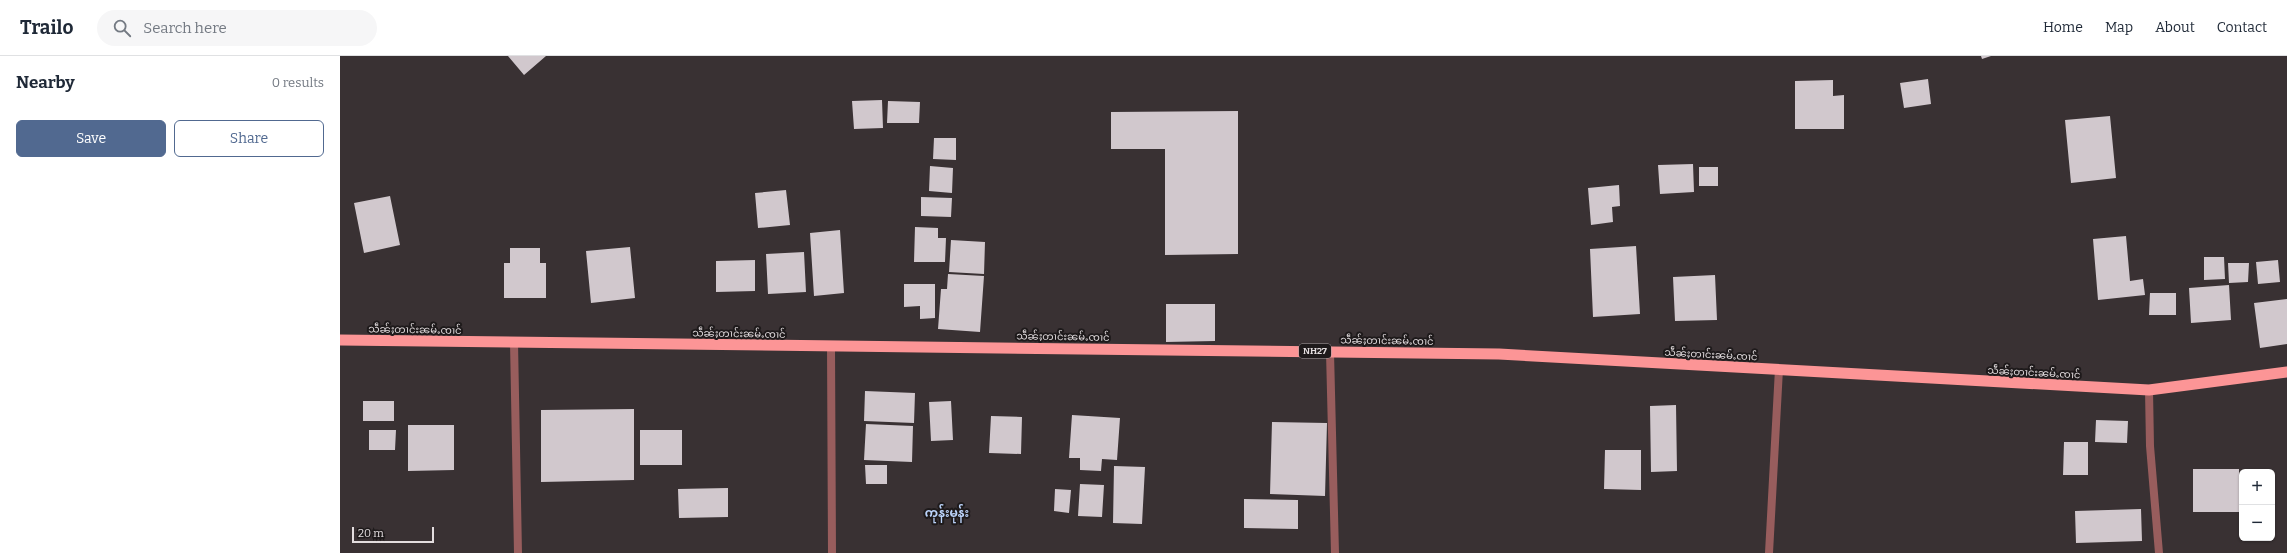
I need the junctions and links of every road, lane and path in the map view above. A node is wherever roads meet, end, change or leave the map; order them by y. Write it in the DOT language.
graph roads {
  1 [pos="340,340"];
  2 [pos="514,342"];
  3 [pos="831,346"];
  4 [pos="1330,352"];
  5 [pos="1778,369"];
  6 [pos="2287,372"];
  7 [pos="2149,390"];
  8 [pos="518,553"];
  9 [pos="832,553"];
  10 [pos="1335,553"];
  11 [pos="1769,553"];
  12 [pos="2159,553"];
  1 -- 2 [label="highway, သဵၼ်ႈတၢင်းၼမ်ႉၸၢင် / NH27"];
  2 -- 3 [label="highway, သဵၼ်ႈတၢင်းၼမ်ႉၸၢင် / NH27"];
  2 -- 8 [label="street"];
  3 -- 4 [label="highway, သဵၼ်ႈတၢင်းၼမ်ႉၸၢင် / NH27"];
  3 -- 9 [label="street"];
  4 -- 5 [label="highway, သဵၼ်ႈတၢင်းၼမ်ႉၸၢင် / NH27"];
  4 -- 10 [label="street"];
  5 -- 7 [label="highway, သဵၼ်ႈတၢင်းၼမ်ႉၸၢင် / NH27"];
  5 -- 11 [label="street"];
  6 -- 7 [label="highway, သဵၼ်ႈတၢင်းၼမ်ႉၸၢင် / NH27"];
  7 -- 12 [label="street"];
}
